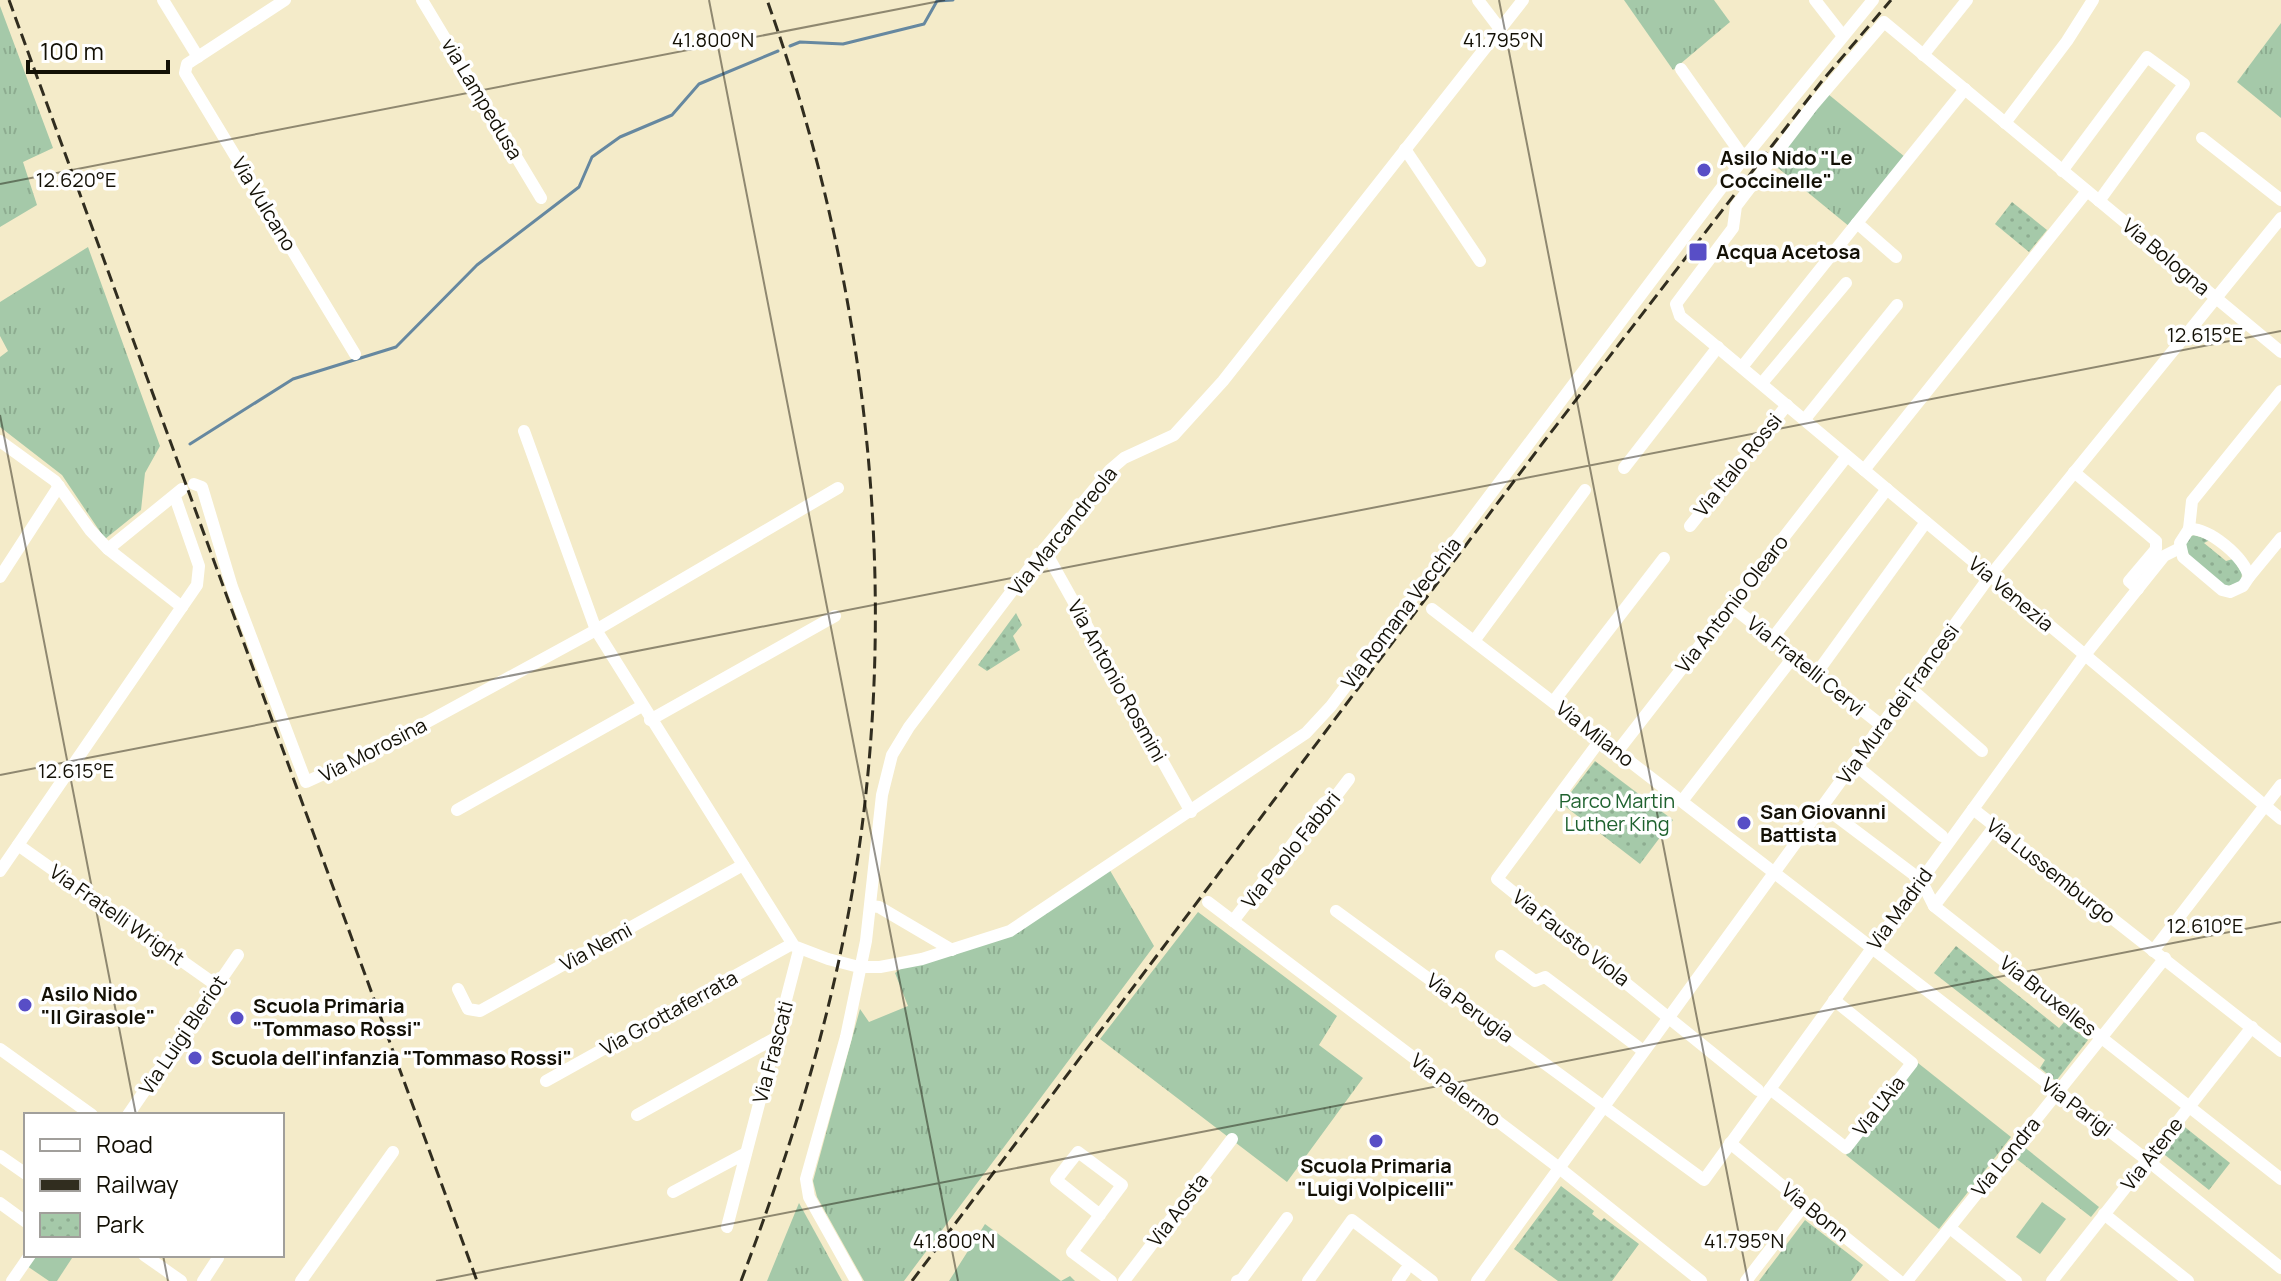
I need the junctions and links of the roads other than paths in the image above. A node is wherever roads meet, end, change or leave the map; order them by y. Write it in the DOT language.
graph roads {
  1 [pos="163,0"];
  2 [pos="285,0"];
  3 [pos="422,0"];
  4 [pos="1478,0"];
  5 [pos="1523,0"];
  6 [pos="1815,0"];
  7 [pos="1873,0"];
  8 [pos="1967,0"];
  9 [pos="2093,0"];
  10 [pos="1884,22"];
  11 [pos="1500,29"];
  12 [pos="1843,36"];
  13 [pos="1923,55"];
  14 [pos="198,57"];
  15 [pos="1681,69"];
  16 [pos="1965,89"];
  17 [pos="2005,123"];
  18 [pos="2202,138"];
  19 [pos="1405,149"];
  20 [pos="1744,158"];
  21 [pos="2062,171"];
  22 [pos="2087,191"];
  23 [pos="541,198"];
  24 [pos="2281,200"];
  25 [pos="2099,201"];
  26 [pos="2281,218"];
  27 [pos="1857,223"];
  28 [pos="1896,257"];
  29 [pos="1480,261"];
  30 [pos="1846,283"];
  31 [pos="2215,298"];
  32 [pos="1897,305"];
  33 [pos="1718,347"];
  34 [pos="2281,352"];
  35 [pos="355,354"];
  36 [pos="1742,367"];
  37 [pos="1762,383"];
  38 [pos="2281,391"];
  39 [pos="1787,405"];
  40 [pos="1805,419"];
  41 [pos="524,431"];
  42 [pos="1,451"];
  43 [pos="1847,456"];
  44 [pos="1624,468"];
  45 [pos="1864,470"];
  46 [pos="2074,472"];
  47 [pos="59,486"];
  48 [pos="838,488"];
  49 [pos="1887,489"];
  50 [pos="183,490"];
  51 [pos="1585,490"];
  52 [pos="1926,522"];
  53 [pos="1690,526"];
  54 [pos="2189,529"];
  55 [pos="2281,538"];
  56 [pos="2180,548"];
  57 [pos="108,549"];
  58 [pos="1044,549"];
  59 [pos="1664,558"];
  60 [pos="1990,576"];
  61 [pos="0,577"];
  62 [pos="2249,577"];
  63 [pos="2138,589"];
  64 [pos="1731,606"];
  65 [pos="182,607"];
  66 [pos="1432,609"];
  67 [pos="835,616"];
  68 [pos="596,630"];
  69 [pos="1772,639"];
  70 [pos="1474,641"];
  71 [pos="1794,656"];
  72 [pos="2084,656"];
  73 [pos="1816,674"];
  74 [pos="1909,687"];
  75 [pos="1553,702"];
  76 [pos="642,706"];
  77 [pos="650,720"];
  78 [pos="1881,725"];
  79 [pos="1601,739"];
  80 [pos="1982,751"];
  81 [pos="1617,752"];
  82 [pos="1854,764"];
  83 [pos="1349,779"];
  84 [pos="2281,785"];
  85 [pos="1682,801"];
  86 [pos="1824,807"];
  87 [pos="2265,807"];
  88 [pos="1973,809"];
  89 [pos="457,810"];
  90 [pos="1191,812"];
  91 [pos="2281,819"];
  92 [pos="1995,826"];
  93 [pos="1942,836"];
  94 [pos="18,845"];
  95 [pos="743,865"];
  96 [pos="0,871"];
  97 [pos="1775,873"];
  98 [pos="1921,880"];
  99 [pos="1208,902"];
  100 [pos="871,906"];
  101 [pos="1934,906"];
  102 [pos="1336,911"];
  103 [pos="1233,921"];
  104 [pos="866,941"];
  105 [pos="796,947"];
  106 [pos="1872,948"];
  107 [pos="952,950"];
  108 [pos="2153,951"];
  109 [pos="238,955"];
  110 [pos="1501,956"];
  111 [pos="2165,958"];
  112 [pos="855,966"];
  113 [pos="880,967"];
  114 [pos="216,985"];
  115 [pos="458,989"];
  116 [pos="1834,1000"];
  117 [pos="1667,1018"];
  118 [pos="2252,1027"];
  119 [pos="777,1037"];
  120 [pos="2100,1037"];
  121 [pos="0,1049"];
  122 [pos="1642,1050"];
  123 [pos="2281,1051"];
  124 [pos="546,1081"];
  125 [pos="1764,1089"];
  126 [pos="2058,1093"];
  127 [pos="1604,1105"];
  128 [pos="2189,1107"];
  129 [pos="89,1113"];
  130 [pos="129,1113"];
  131 [pos="637,1115"];
  132 [pos="1232,1139"];
  133 [pos="1730,1143"];
  134 [pos="393,1152"];
  135 [pos="746,1153"];
  136 [pos="0,1156"];
  137 [pos="2147,1160"];
  138 [pos="1558,1167"];
  139 [pos="24,1173"];
  140 [pos="2281,1179"];
  141 [pos="673,1192"];
  142 [pos="0,1203"];
  143 [pos="1805,1204"];
  144 [pos="2104,1214"];
  145 [pos="1100,1215"];
  146 [pos="1287,1218"];
  147 [pos="24,1221"];
  148 [pos="727,1227"];
  149 [pos="1950,1228"];
  150 [pos="29,1257"];
  151 [pos="147,1257"];
  152 [pos="218,1258"];
  153 [pos="2281,1268"];
  154 [pos="12,1281"];
  155 [pos="181,1281"];
  156 [pos="203,1281"];
  157 [pos="301,1281"];
  158 [pos="856,1281"];
  159 [pos="1111,1281"];
  160 [pos="1124,1281"];
  161 [pos="1237,1281"];
  162 [pos="1308,1281"];
  163 [pos="1432,1281"];
  164 [pos="1477,1281"];
  165 [pos="1701,1281"];
  166 [pos="1746,1281"];
  167 [pos="1899,1281"];
  168 [pos="1907,1281"];
  169 [pos="2016,1281"];
  170 [pos="2052,1281"];
  171 [pos="2188,1281"];
  1 -- 14 [label="street"];
  2 -- 14 [label="street"];
  3 -- 23 [label="street, via Lampedusa"];
  4 -- 11 [label="street"];
  5 -- 11 [label="street, Via Marcandreola"];
  6 -- 12 [label="street"];
  7 -- 12 [label="street, Via Romana Vecchia"];
  8 -- 13 [label="street"];
  9 -- 17 [label="street"];
  10 -- 13 [label="street, Via Bologna"];
  10 -- 33 [label="street, Via Venezia"];
  11 -- 19 [label="street, Via Marcandreola"];
  12 -- 20 [label="street, Via Romana Vecchia"];
  13 -- 16 [label="street, Via Bologna"];
  14 -- 35 [label="street, Via Vulcano"];
  15 -- 20 [label="street"];
  16 -- 17 [label="street, Via Bologna"];
  16 -- 27 [label="street"];
  17 -- 21 [label="street, Via Bologna"];
  18 -- 24 [label="street"];
  19 -- 29 [label="street"];
  19 -- 58 [label="street, Via Marcandreola"];
  20 -- 90 [label="street, Via Romana Vecchia"];
  21 -- 22 [label="street, Via Bologna"];
  21 -- 25 [label="street"];
  22 -- 25 [label="street, Via Bologna"];
  22 -- 45 [label="street"];
  25 -- 31 [label="street, Via Bologna"];
  26 -- 31 [label="street, Via Mura dei Francesi"];
  27 -- 28 [label="street"];
  27 -- 36 [label="street"];
  30 -- 37 [label="street"];
  31 -- 34 [label="street, Via Bologna"];
  31 -- 46 [label="street, Via Mura dei Francesi"];
  32 -- 40 [label="street"];
  33 -- 36 [label="street, Via Venezia"];
  33 -- 44 [label="street"];
  36 -- 37 [label="street, Via Venezia"];
  37 -- 39 [label="street, Via Venezia"];
  38 -- 54 [label="street"];
  39 -- 40 [label="street, Via Venezia"];
  39 -- 53 [label="street, Via Italo Rossi"];
  40 -- 43 [label="street, Via Venezia"];
  41 -- 68 [label="street"];
  42 -- 47 [label="street"];
  43 -- 45 [label="street, Via Venezia"];
  43 -- 64 [label="street, Via Antonio Olearo"];
  45 -- 49 [label="street, Via Venezia"];
  46 -- 60 [label="street, Via Mura dei Francesi"];
  46 -- 63 [label="street"];
  47 -- 57 [label="street"];
  47 -- 61 [label="street"];
  48 -- 68 [label="street, Via Morosina"];
  49 -- 52 [label="street, Via Venezia"];
  49 -- 69 [label="street"];
  50 -- 57 [label="street"];
  50 -- 65 [label="street"];
  50 -- 68 [label="street, Via Morosina"];
  51 -- 70 [label="street"];
  52 -- 60 [label="street, Via Venezia"];
  52 -- 73 [label="street"];
  54 -- 56 [label="street"];
  54 -- 62 [label="street"];
  55 -- 62 [label="street"];
  56 -- 62 [label="street"];
  56 -- 63 [label="street, Via Madrid"];
  57 -- 65 [label="street"];
  58 -- 90 [label="street, Via Antonio Rosmini"];
  58 -- 100 [label="street, Via Marcandreola"];
  59 -- 75 [label="street"];
  60 -- 72 [label="street, Via Venezia"];
  60 -- 74 [label="street, Via Mura dei Francesi"];
  63 -- 72 [label="street, Via Madrid"];
  64 -- 69 [label="street, Via Fratelli Cervi"];
  64 -- 81 [label="street, Via Antonio Olearo"];
  65 -- 94 [label="street"];
  66 -- 70 [label="street, Via Milano"];
  67 -- 77 [label="street"];
  68 -- 76 [label="street"];
  69 -- 71 [label="street, Via Fratelli Cervi"];
  70 -- 75 [label="street, Via Milano"];
  71 -- 73 [label="street, Via Fratelli Cervi"];
  71 -- 85 [label="street"];
  72 -- 87 [label="street, Via Venezia"];
  72 -- 88 [label="street, Via Madrid"];
  73 -- 78 [label="street, Via Fratelli Cervi"];
  74 -- 78 [label="street, Via Mura dei Francesi"];
  74 -- 80 [label="street"];
  75 -- 79 [label="street, Via Milano"];
  76 -- 77 [label="street"];
  76 -- 89 [label="street"];
  77 -- 95 [label="street"];
  78 -- 82 [label="street, Via Mura dei Francesi"];
  79 -- 81 [label="street, Via Milano"];
  79 -- 117 [label="street, Via Fausto Viola"];
  81 -- 85 [label="street, Via Milano"];
  82 -- 86 [label="street, Via Mura dei Francesi"];
  82 -- 93 [label="street"];
  83 -- 103 [label="street, Via Paolo Fabbri"];
  84 -- 87 [label="street"];
  85 -- 97 [label="street, Via Milano"];
  86 -- 97 [label="street, Via Mura dei Francesi"];
  86 -- 98 [label="street, Via Bruxelles"];
  87 -- 91 [label="street, Via Venezia"];
  87 -- 108 [label="street"];
  88 -- 92 [label="street, Via Lussemburgo"];
  88 -- 98 [label="street, Via Madrid"];
  90 -- 107 [label="street, Via Romana Vecchia"];
  92 -- 101 [label="street, Via Madrid"];
  92 -- 108 [label="street, Via Lussemburgo"];
  94 -- 96 [label="street"];
  94 -- 114 [label="street, Via Fratelli Wright"];
  95 -- 105 [label="street"];
  95 -- 115 [label="street, Via Nemi"];
  97 -- 106 [label="street, Via Milano"];
  97 -- 117 [label="street, Via Mura dei Francesi"];
  98 -- 101 [label="street, Via Bruxelles"];
  98 -- 106 [label="street, Via Madrid"];
  99 -- 103 [label="street, Via Palermo"];
  100 -- 104 [label="street, Via Marcandreola"];
  100 -- 107 [label="street"];
  101 -- 120 [label="street, Via Bruxelles"];
  102 -- 127 [label="street, Via Perugia"];
  103 -- 138 [label="street, Via Palermo"];
  104 -- 112 [label="street, Via Marcandreola"];
  104 -- 113 [label="street"];
  105 -- 112 [label="street"];
  105 -- 119 [label="street, Via Frascati"];
  105 -- 124 [label="street, Via Grottaferrata"];
  106 -- 116 [label="street, Via Madrid"];
  106 -- 126 [label="street, Via Parigi"];
  107 -- 113 [label="street, Via Romana Vecchia"];
  108 -- 111 [label="street, Via Lussemburgo"];
  109 -- 114 [label="street, Via Luigi Bleriot"];
  110 -- 122 [label="street"];
  111 -- 118 [label="street, Via Lussemburgo"];
  111 -- 120 [label="street, Via Londra"];
  112 -- 113 [label="street, Via Romana Vecchia"];
  112 -- 158 [label="street, Via Marcandreola"];
  114 -- 130 [label="street, Via Luigi Bleriot"];
  116 -- 125 [label="street, Via Madrid"];
  116 -- 125 [label="street, Via L'Aia"];
  117 -- 122 [label="street, Via Mura dei Francesi"];
  117 -- 125 [label="street"];
  118 -- 123 [label="street, Via Lussemburgo"];
  118 -- 128 [label="street, Via Atene"];
  119 -- 131 [label="street"];
  119 -- 135 [label="street, Via Frascati"];
  120 -- 126 [label="street, Via Londra"];
  120 -- 128 [label="street, Via Bruxelles"];
  121 -- 129 [label="street"];
  122 -- 127 [label="street, Via Mura dei Francesi"];
  125 -- 133 [label="street, Via Madrid"];
  126 -- 137 [label="street, Via Parigi"];
  126 -- 149 [label="street, Via Londra"];
  127 -- 133 [label="street, Via Madrid"];
  127 -- 138 [label="street, Via Mura dei Francesi"];
  128 -- 137 [label="street, Via Atene"];
  128 -- 140 [label="street, Via Bruxelles"];
  132 -- 160 [label="street, Via Aosta"];
  133 -- 143 [label="street, Via Bonn"];
  134 -- 157 [label="street"];
  135 -- 141 [label="street"];
  135 -- 148 [label="street, Via Frascati"];
  136 -- 139 [label="street"];
  137 -- 144 [label="street, Via Atene"];
  137 -- 153 [label="street, Via Parigi"];
  138 -- 164 [label="street, Via Mura dei Francesi"];
  138 -- 165 [label="street, Via Palermo"];
  142 -- 147 [label="street"];
  143 -- 166 [label="street"];
  143 -- 167 [label="street, Via Bonn"];
  144 -- 170 [label="street, Via Atene"];
  144 -- 171 [label="street"];
  145 -- 145 [label="street"];
  145 -- 159 [label="street"];
  146 -- 161 [label="street"];
  149 -- 168 [label="street, Via Londra"];
  149 -- 169 [label="street"];
  150 -- 154 [label="street"];
  151 -- 155 [label="street"];
  152 -- 156 [label="street"];
  162 -- 163 [label="street"];
}
